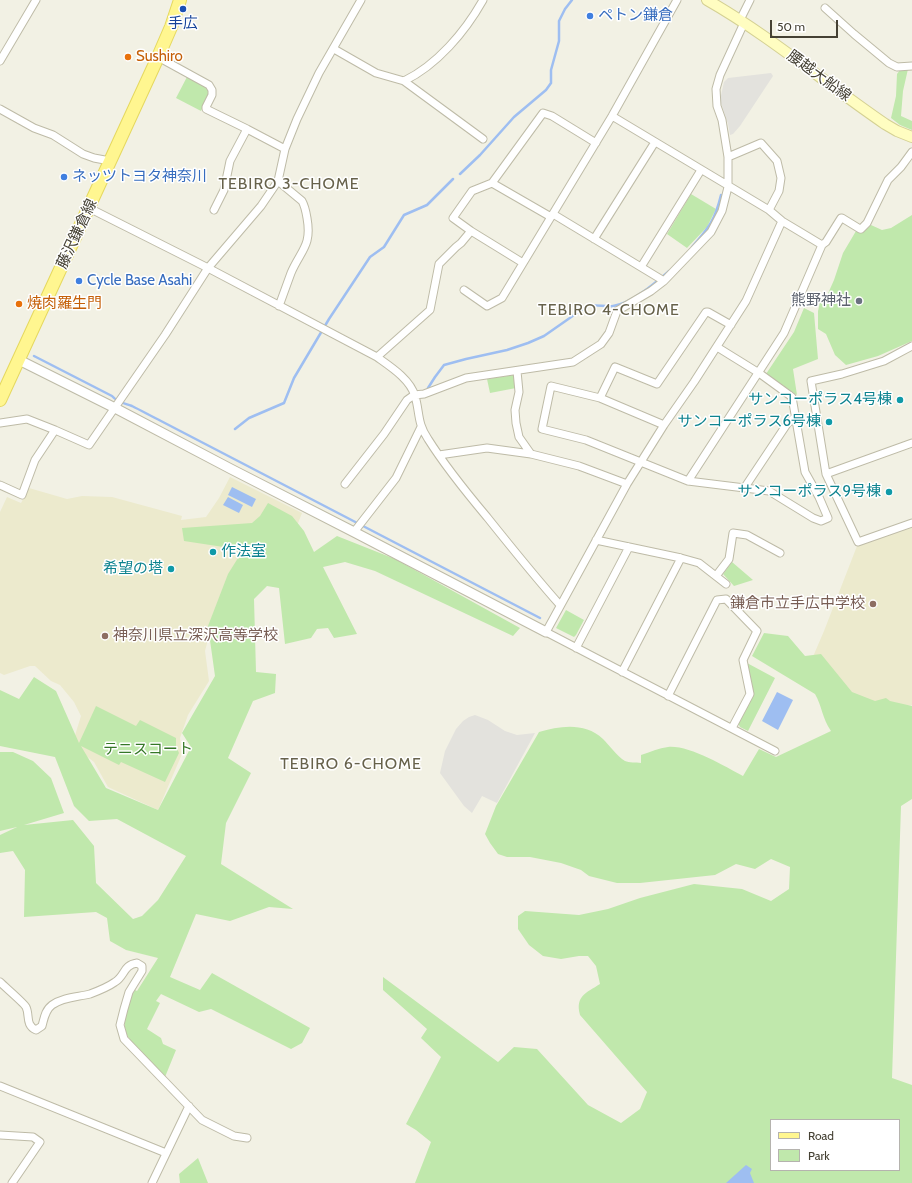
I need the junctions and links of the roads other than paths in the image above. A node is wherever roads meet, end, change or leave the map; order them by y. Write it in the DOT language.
graph roads {
  1 [pos="36,0"];
  2 [pos="180,0"];
  3 [pos="361,0"];
  4 [pos="483,0"];
  5 [pos="677,0"];
  6 [pos="707,0"];
  7 [pos="750,0"];
  8 [pos="825,8"];
  9 [pos="742,22"];
  10 [pos="334,49"];
  11 [pos="158,57"];
  12 [pos="0,61"];
  13 [pos="912,66"];
  14 [pos="404,81"];
  15 [pos="0,108"];
  16 [pos="612,116"];
  17 [pos="247,129"];
  18 [pos="912,137"];
  19 [pos="483,139"];
  20 [pos="655,142"];
  21 [pos="596,143"];
  22 [pos="284,149"];
  23 [pos="912,152"];
  24 [pos="728,157"];
  25 [pos="110,161"];
  26 [pos="701,170"];
  27 [pos="278,181"];
  28 [pos="492,182"];
  29 [pos="728,187"];
  30 [pos="89,208"];
  31 [pos="214,210"];
  32 [pos="769,210"];
  33 [pos="552,216"];
  34 [pos="782,221"];
  35 [pos="471,231"];
  36 [pos="594,239"];
  37 [pos="822,245"];
  38 [pos="523,263"];
  39 [pos="641,267"];
  40 [pos="208,268"];
  41 [pos="664,281"];
  42 [pos="464,290"];
  43 [pos="279,306"];
  44 [pos="731,325"];
  45 [pos="912,346"];
  46 [pos="717,347"];
  47 [pos="377,357"];
  48 [pos="19,360"];
  49 [pos="517,371"];
  50 [pos="759,373"];
  51 [pos="414,395"];
  52 [pos="600,398"];
  53 [pos="0,400"];
  54 [pos="115,408"];
  55 [pos="796,416"];
  56 [pos="0,424"];
  57 [pos="664,425"];
  58 [pos="421,427"];
  59 [pos="55,430"];
  60 [pos="912,443"];
  61 [pos="531,454"];
  62 [pos="439,455"];
  63 [pos="640,463"];
  64 [pos="826,474"];
  65 [pos="688,481"];
  66 [pos="345,484"];
  67 [pos="627,484"];
  68 [pos="0,485"];
  69 [pos="745,487"];
  70 [pos="912,523"];
  71 [pos="354,532"];
  72 [pos="596,540"];
  73 [pos="629,547"];
  74 [pos="780,553"];
  75 [pos="682,558"];
  76 [pos="716,576"];
  77 [pos="726,584"];
  78 [pos="560,605"];
  79 [pos="546,632"];
  80 [pos="576,648"];
  81 [pos="622,672"];
  82 [pos="668,696"];
  83 [pos="732,728"];
  84 [pos="775,751"];
  85 [pos="0,982"];
  86 [pos="0,1086"];
  87 [pos="189,1106"];
  88 [pos="0,1135"];
  89 [pos="247,1138"];
  90 [pos="166,1153"];
  91 [pos="12,1183"];
  92 [pos="152,1183"];
  1 -- 12 [label="street"];
  2 -- 11 [label="main road, 藤沢鎌倉線"];
  3 -- 10 [label="street"];
  4 -- 14 [label="street"];
  5 -- 16 [label="street"];
  6 -- 9 [label="main road, 腰越大船線"];
  7 -- 9 [label="street"];
  8 -- 13 [label="street"];
  9 -- 18 [label="main road, 腰越大船線"];
  9 -- 24 [label="street"];
  10 -- 14 [label="street"];
  10 -- 22 [label="street"];
  11 -- 17 [label="street"];
  11 -- 25 [label="main road, 藤沢鎌倉線"];
  14 -- 19 [label="street"];
  15 -- 25 [label="street"];
  16 -- 20 [label="street"];
  16 -- 21 [label="street"];
  17 -- 22 [label="street"];
  17 -- 31 [label="street"];
  20 -- 26 [label="street"];
  20 -- 36 [label="street"];
  21 -- 28 [label="street"];
  21 -- 33 [label="street"];
  22 -- 27 [label="street"];
  23 -- 37 [label="street"];
  24 -- 29 [label="street"];
  24 -- 32 [label="street"];
  25 -- 30 [label="main road, 藤沢鎌倉線"];
  26 -- 29 [label="street"];
  26 -- 39 [label="street"];
  27 -- 40 [label="street"];
  27 -- 43 [label="street"];
  28 -- 33 [label="street"];
  28 -- 35 [label="street"];
  29 -- 32 [label="street"];
  29 -- 41 [label="street"];
  30 -- 40 [label="street"];
  30 -- 48 [label="main road, 藤沢鎌倉線"];
  32 -- 34 [label="street"];
  33 -- 36 [label="street"];
  33 -- 38 [label="street"];
  34 -- 37 [label="street"];
  34 -- 44 [label="street"];
  35 -- 38 [label="street"];
  35 -- 47 [label="street"];
  36 -- 39 [label="street"];
  37 -- 50 [label="street"];
  38 -- 42 [label="street"];
  39 -- 41 [label="street"];
  40 -- 43 [label="street"];
  40 -- 54 [label="street"];
  41 -- 49 [label="street"];
  43 -- 47 [label="street"];
  44 -- 46 [label="street"];
  44 -- 52 [label="street"];
  45 -- 64 [label="street"];
  46 -- 50 [label="street"];
  46 -- 57 [label="street"];
  47 -- 51 [label="street"];
  48 -- 53 [label="main road, 藤沢鎌倉線"];
  48 -- 54 [label="street"];
  49 -- 51 [label="street"];
  49 -- 61 [label="street"];
  50 -- 55 [label="street"];
  50 -- 65 [label="street"];
  51 -- 58 [label="street"];
  51 -- 66 [label="street"];
  52 -- 57 [label="street"];
  52 -- 63 [label="street"];
  54 -- 59 [label="street"];
  54 -- 71 [label="street"];
  55 -- 69 [label="street"];
  55 -- 69 [label="street"];
  56 -- 59 [label="street"];
  57 -- 63 [label="street"];
  58 -- 62 [label="street"];
  58 -- 71 [label="street"];
  59 -- 68 [label="street"];
  60 -- 64 [label="street"];
  61 -- 62 [label="street"];
  61 -- 67 [label="street"];
  62 -- 78 [label="street"];
  63 -- 65 [label="street"];
  63 -- 67 [label="street"];
  64 -- 70 [label="street"];
  65 -- 69 [label="street"];
  67 -- 72 [label="street"];
  71 -- 79 [label="street"];
  72 -- 73 [label="street"];
  72 -- 78 [label="street"];
  73 -- 75 [label="street"];
  73 -- 80 [label="street"];
  74 -- 76 [label="street"];
  75 -- 76 [label="street"];
  75 -- 81 [label="street"];
  76 -- 77 [label="street"];
  78 -- 79 [label="street"];
  79 -- 80 [label="street"];
  80 -- 81 [label="street"];
  81 -- 82 [label="street"];
  82 -- 83 [label="street"];
  82 -- 83 [label="street"];
  83 -- 84 [label="street"];
  85 -- 87 [label="street"];
  86 -- 90 [label="street"];
  87 -- 89 [label="street"];
  87 -- 90 [label="street"];
  88 -- 91 [label="street"];
  90 -- 92 [label="street"];
}
